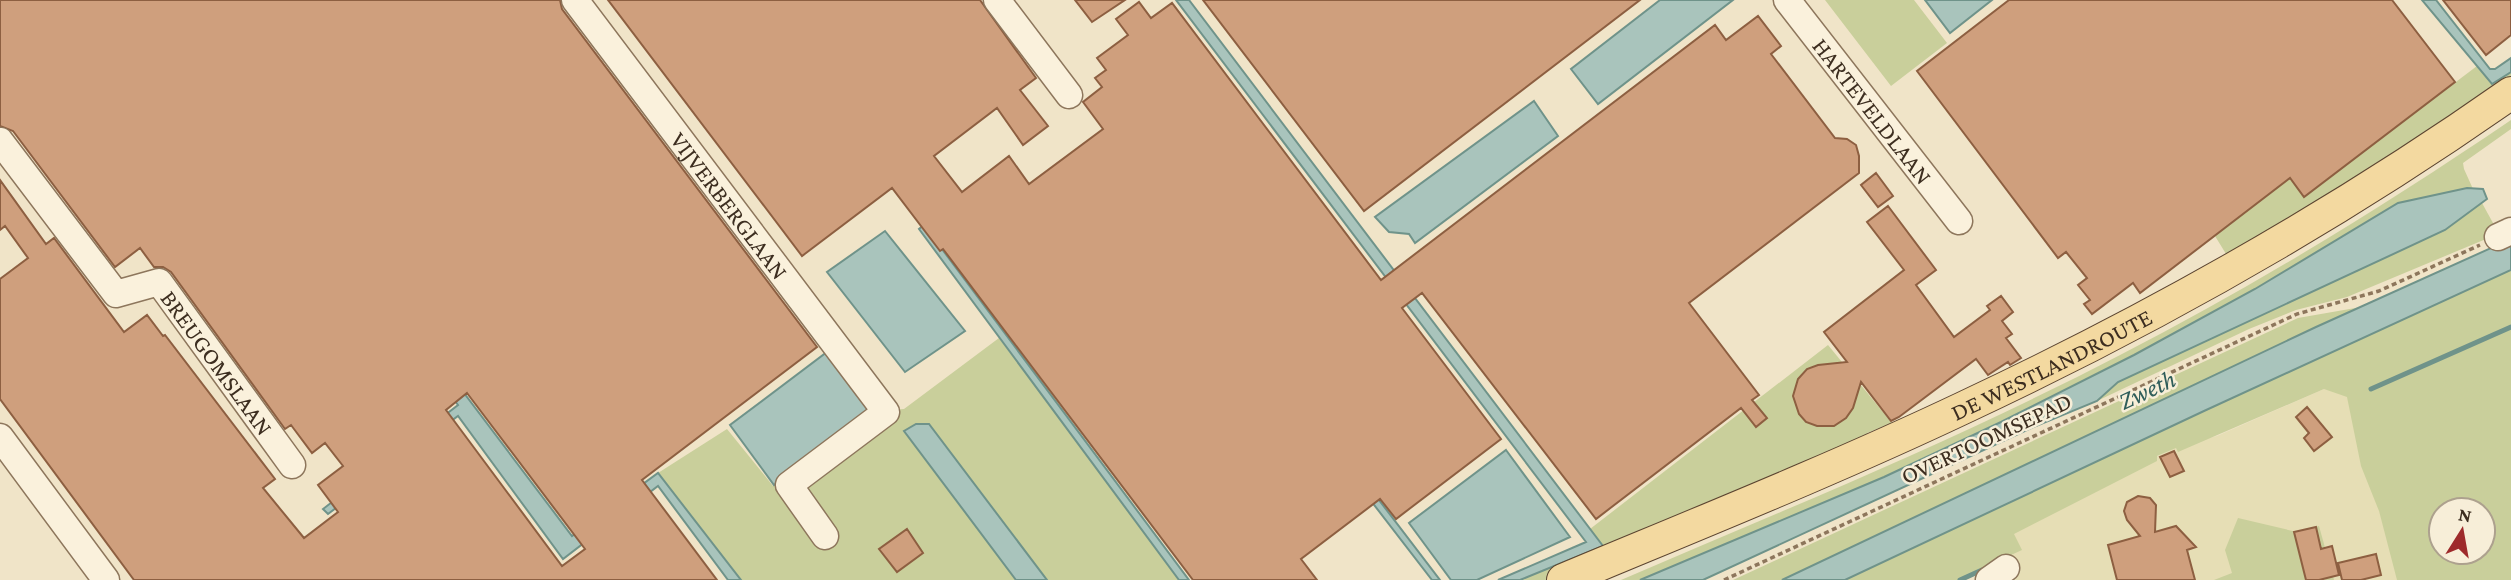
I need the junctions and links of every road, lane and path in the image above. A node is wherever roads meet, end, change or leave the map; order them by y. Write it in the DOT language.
graph roads {
  1 [pos="575,0"];
  2 [pos="997,0"];
  3 [pos="1787,0"];
  4 [pos="2511,93"];
  5 [pos="1069,95"];
  6 [pos="2511,113"];
  7 [pos="0,141"];
  8 [pos="1959,222"];
  9 [pos="2504,234"];
  10 [pos="0,437"];
  11 [pos="292,465"];
  12 [pos="825,536"];
  13 [pos="106,580"];
  14 [pos="1563,580"];
  15 [pos="1603,580"];
  16 [pos="1724,580"];
  1 -- 12 [label="street, VIJVERBERGLAAN"];
  2 -- 5 [label="street"];
  3 -- 8 [label="street, HARTEVELDLAAN"];
  4 -- 14 [label="main road, DE WESTLANDROUTE"];
  6 -- 15 [label="main road, DE WESTLANDROUTE"];
  7 -- 11 [label="street, BREUGOMSLAAN"];
  9 -- 16 [label="path, OVERTOOMSEPAD"];
  10 -- 13 [label="street"];
}
